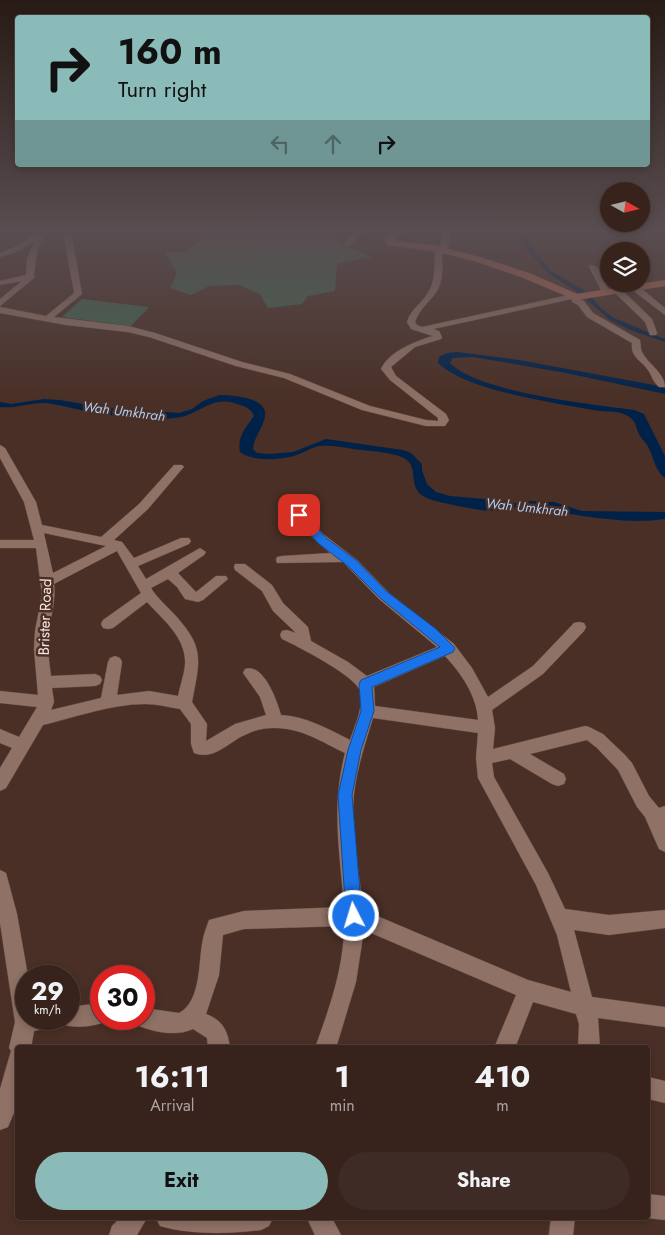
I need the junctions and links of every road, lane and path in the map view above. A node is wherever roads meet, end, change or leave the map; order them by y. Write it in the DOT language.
graph roads {
  1 [pos="18,289"];
  2 [pos="77,289"];
  3 [pos="434,289"];
  4 [pos="556,289"];
  5 [pos="606,292"];
  6 [pos="613,292"];
  7 [pos="640,292"];
  8 [pos="577,297"];
  9 [pos="0,303"];
  10 [pos="0,310"];
  11 [pos="665,312"];
  12 [pos="48,318"];
  13 [pos="422,330"];
  14 [pos="653,333"];
  15 [pos="662,385"];
  16 [pos="2,457"];
  17 [pos="178,467"];
  18 [pos="299,515"];
  19 [pos="38,528"];
  20 [pos="104,541"];
  21 [pos="185,541"];
  22 [pos="0,544"];
  23 [pos="42,544"];
  24 [pos="118,545"];
  25 [pos="200,552"];
  26 [pos="345,558"];
  27 [pos="282,560"];
  28 [pos="130,564"];
  29 [pos="240,567"];
  30 [pos="169,573"];
  31 [pos="222,579"];
  32 [pos="48,581"];
  33 [pos="146,590"];
  34 [pos="108,624"];
  35 [pos="579,627"];
  36 [pos="287,635"];
  37 [pos="304,643"];
  38 [pos="449,648"];
  39 [pos="115,662"];
  40 [pos="250,674"];
  41 [pos="95,680"];
  42 [pos="45,682"];
  43 [pos="365,684"];
  44 [pos="0,697"];
  45 [pos="46,702"];
  46 [pos="184,703"];
  47 [pos="108,704"];
  48 [pos="484,708"];
  49 [pos="368,711"];
  50 [pos="36,720"];
  51 [pos="275,721"];
  52 [pos="487,728"];
  53 [pos="0,736"];
  54 [pos="22,745"];
  55 [pos="354,750"];
  56 [pos="512,751"];
  57 [pos="484,758"];
  58 [pos="558,779"];
  59 [pos="0,783"];
  60 [pos="658,813"];
  61 [pos="665,843"];
  62 [pos="0,879"];
  63 [pos="354,916"];
  64 [pos="559,918"];
  65 [pos="665,919"];
  66 [pos="6,934"];
  67 [pos="15,974"];
  68 [pos="528,990"];
  69 [pos="585,1006"];
  70 [pos="665,1017"];
  71 [pos="191,1018"];
  72 [pos="155,1020"];
  73 [pos="24,1030"];
  74 [pos="21,1045"];
  75 [pos="219,1045"];
  76 [pos="326,1045"];
  77 [pos="505,1045"];
  78 [pos="589,1045"];
  79 [pos="15,1072"];
  80 [pos="650,1088"];
  81 [pos="665,1092"];
  82 [pos="0,1119"];
  83 [pos="650,1206"];
  84 [pos="665,1208"];
  85 [pos="133,1220"];
  86 [pos="184,1220"];
  87 [pos="249,1220"];
  88 [pos="320,1220"];
  89 [pos="563,1220"];
  90 [pos="121,1235"];
  91 [pos="329,1235"];
  92 [pos="561,1235"];
  1 -- 9 [label="street"];
  2 -- 12 [label="street"];
  3 -- 13 [label="street"];
  4 -- 8 [label="main road"];
  5 -- 8 [label="main road"];
  6 -- 14 [label="street"];
  7 -- 11 [label="street"];
  8 -- 13 [label="street"];
  8 -- 15 [label="street"];
  10 -- 12 [label="street"];
  12 -- 13 [label="street"];
  16 -- 19 [label="street, Brister Road"];
  17 -- 20 [label="street"];
  18 -- 26 [label="street"];
  19 -- 20 [label="street"];
  19 -- 23 [label="street, Brister Road"];
  20 -- 24 [label="street"];
  21 -- 28 [label="street"];
  22 -- 23 [label="street"];
  23 -- 32 [label="street, Brister Road"];
  24 -- 28 [label="street"];
  24 -- 32 [label="street"];
  25 -- 30 [label="street"];
  26 -- 27 [label="street"];
  26 -- 38 [label="street"];
  28 -- 33 [label="street"];
  29 -- 37 [label="street"];
  30 -- 31 [label="street"];
  30 -- 33 [label="street"];
  32 -- 42 [label="street, Brister Road"];
  33 -- 34 [label="street"];
  33 -- 46 [label="street"];
  35 -- 48 [label="street"];
  36 -- 37 [label="street"];
  37 -- 43 [label="street"];
  38 -- 43 [label="street"];
  38 -- 48 [label="street"];
  39 -- 47 [label="street"];
  40 -- 51 [label="street"];
  41 -- 42 [label="street"];
  42 -- 45 [label="street, Brister Road"];
  43 -- 49 [label="street"];
  44 -- 45 [label="street"];
  45 -- 50 [label="street"];
  46 -- 47 [label="street"];
  46 -- 51 [label="street"];
  47 -- 50 [label="street"];
  48 -- 52 [label="street"];
  49 -- 52 [label="street"];
  49 -- 55 [label="street"];
  50 -- 54 [label="street"];
  51 -- 55 [label="street"];
  52 -- 57 [label="street"];
  53 -- 54 [label="street"];
  54 -- 59 [label="street"];
  55 -- 63 [label="street"];
  56 -- 57 [label="street"];
  56 -- 58 [label="street"];
  56 -- 60 [label="street"];
  57 -- 64 [label="street"];
  60 -- 61 [label="street"];
  62 -- 66 [label="street"];
  63 -- 68 [label="street"];
  63 -- 71 [label="street"];
  63 -- 76 [label="street"];
  64 -- 65 [label="street"];
  64 -- 69 [label="street"];
  66 -- 67 [label="street"];
  68 -- 69 [label="street"];
  68 -- 77 [label="street"];
  69 -- 70 [label="street"];
  69 -- 78 [label="street"];
  71 -- 72 [label="street"];
  71 -- 75 [label="street"];
  73 -- 74 [label="street"];
  79 -- 82 [label="street"];
  80 -- 81 [label="street"];
  83 -- 84 [label="street"];
  85 -- 90 [label="street"];
  86 -- 87 [label="street"];
  88 -- 91 [label="street"];
  89 -- 92 [label="street"];
}
